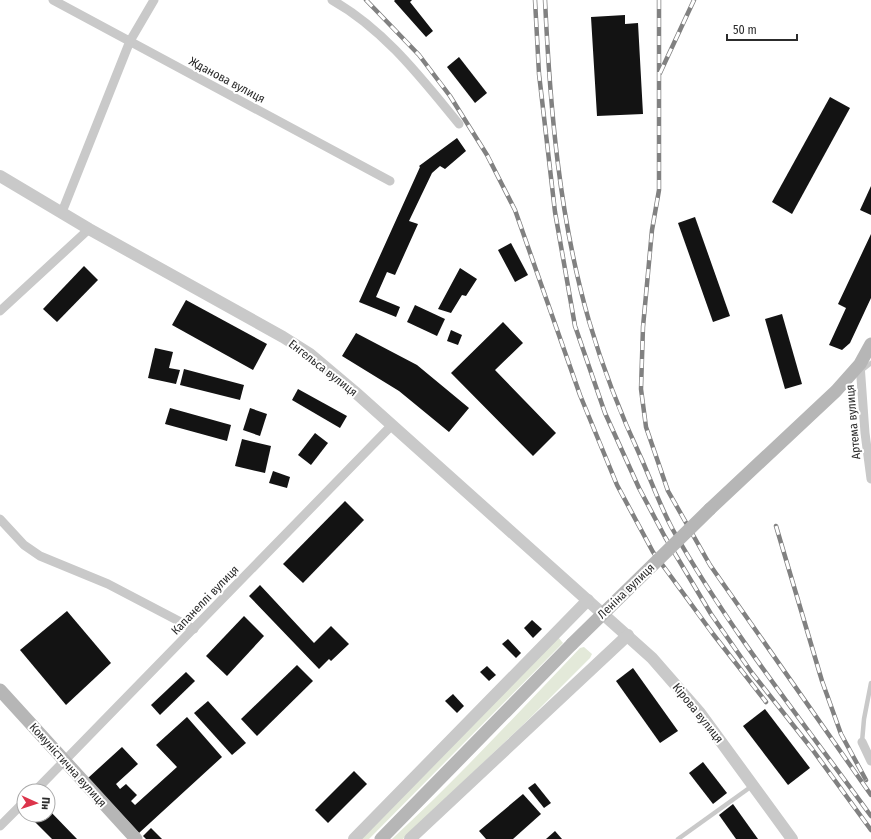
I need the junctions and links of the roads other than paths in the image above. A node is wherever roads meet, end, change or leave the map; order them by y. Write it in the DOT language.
graph roads {
  1 [pos="53,0"];
  2 [pos="154,0"];
  3 [pos="332,0"];
  4 [pos="130,41"];
  5 [pos="459,124"];
  6 [pos="0,176"];
  7 [pos="390,181"];
  8 [pos="62,212"];
  9 [pos="88,229"];
  10 [pos="0,312"];
  11 [pos="871,344"];
  12 [pos="864,366"];
  13 [pos="392,425"];
  14 [pos="871,479"];
  15 [pos="0,519"];
  16 [pos="588,600"];
  17 [pos="194,628"];
  18 [pos="628,635"];
  19 [pos="871,683"];
  20 [pos="0,690"];
  21 [pos="862,742"];
  22 [pos="871,761"];
  23 [pos="64,762"];
  24 [pos="43,783"];
  25 [pos="753,785"];
  26 [pos="16,810"];
  27 [pos="0,826"];
  28 [pos="136,839"];
  29 [pos="354,839"];
  30 [pos="381,839"];
  31 [pos="410,839"];
  32 [pos="678,839"];
  33 [pos="792,839"];
  1 -- 4 [label="street, Жданова вулиця"];
  2 -- 4 [label="street"];
  3 -- 5 [label="street"];
  4 -- 7 [label="street, Жданова вулиця"];
  4 -- 8 [label="street"];
  6 -- 8 [label="street, Енгельса вулиця"];
  8 -- 9 [label="street, Енгельса вулиця"];
  9 -- 10 [label="street"];
  9 -- 13 [label="street, Енгельса вулиця"];
  11 -- 12 [label="main road, Леніна вулиця"];
  12 -- 14 [label="street, Артема вулиця"];
  12 -- 30 [label="main road, Леніна вулиця, bridge"];
  13 -- 16 [label="street, Енгельса вулиця"];
  13 -- 17 [label="street, Капанеллі вулиця"];
  15 -- 17 [label="street"];
  16 -- 18 [label="street, Кірова вулиця"];
  16 -- 29 [label="street, Леніна вулиця"];
  17 -- 23 [label="street, Капанеллі вулиця"];
  18 -- 25 [label="street, Кірова вулиця"];
  18 -- 31 [label="street"];
  19 -- 21 [label="lane"];
  20 -- 23 [label="main road, Комуністична вулиця"];
  21 -- 22 [label="street"];
  23 -- 24 [label="street, Капанеллі вулиця"];
  23 -- 28 [label="main road, Комуністична вулиця"];
  25 -- 32 [label="lane"];
  25 -- 33 [label="street, Кірова вулиця"];
  26 -- 27 [label="street"];
}
